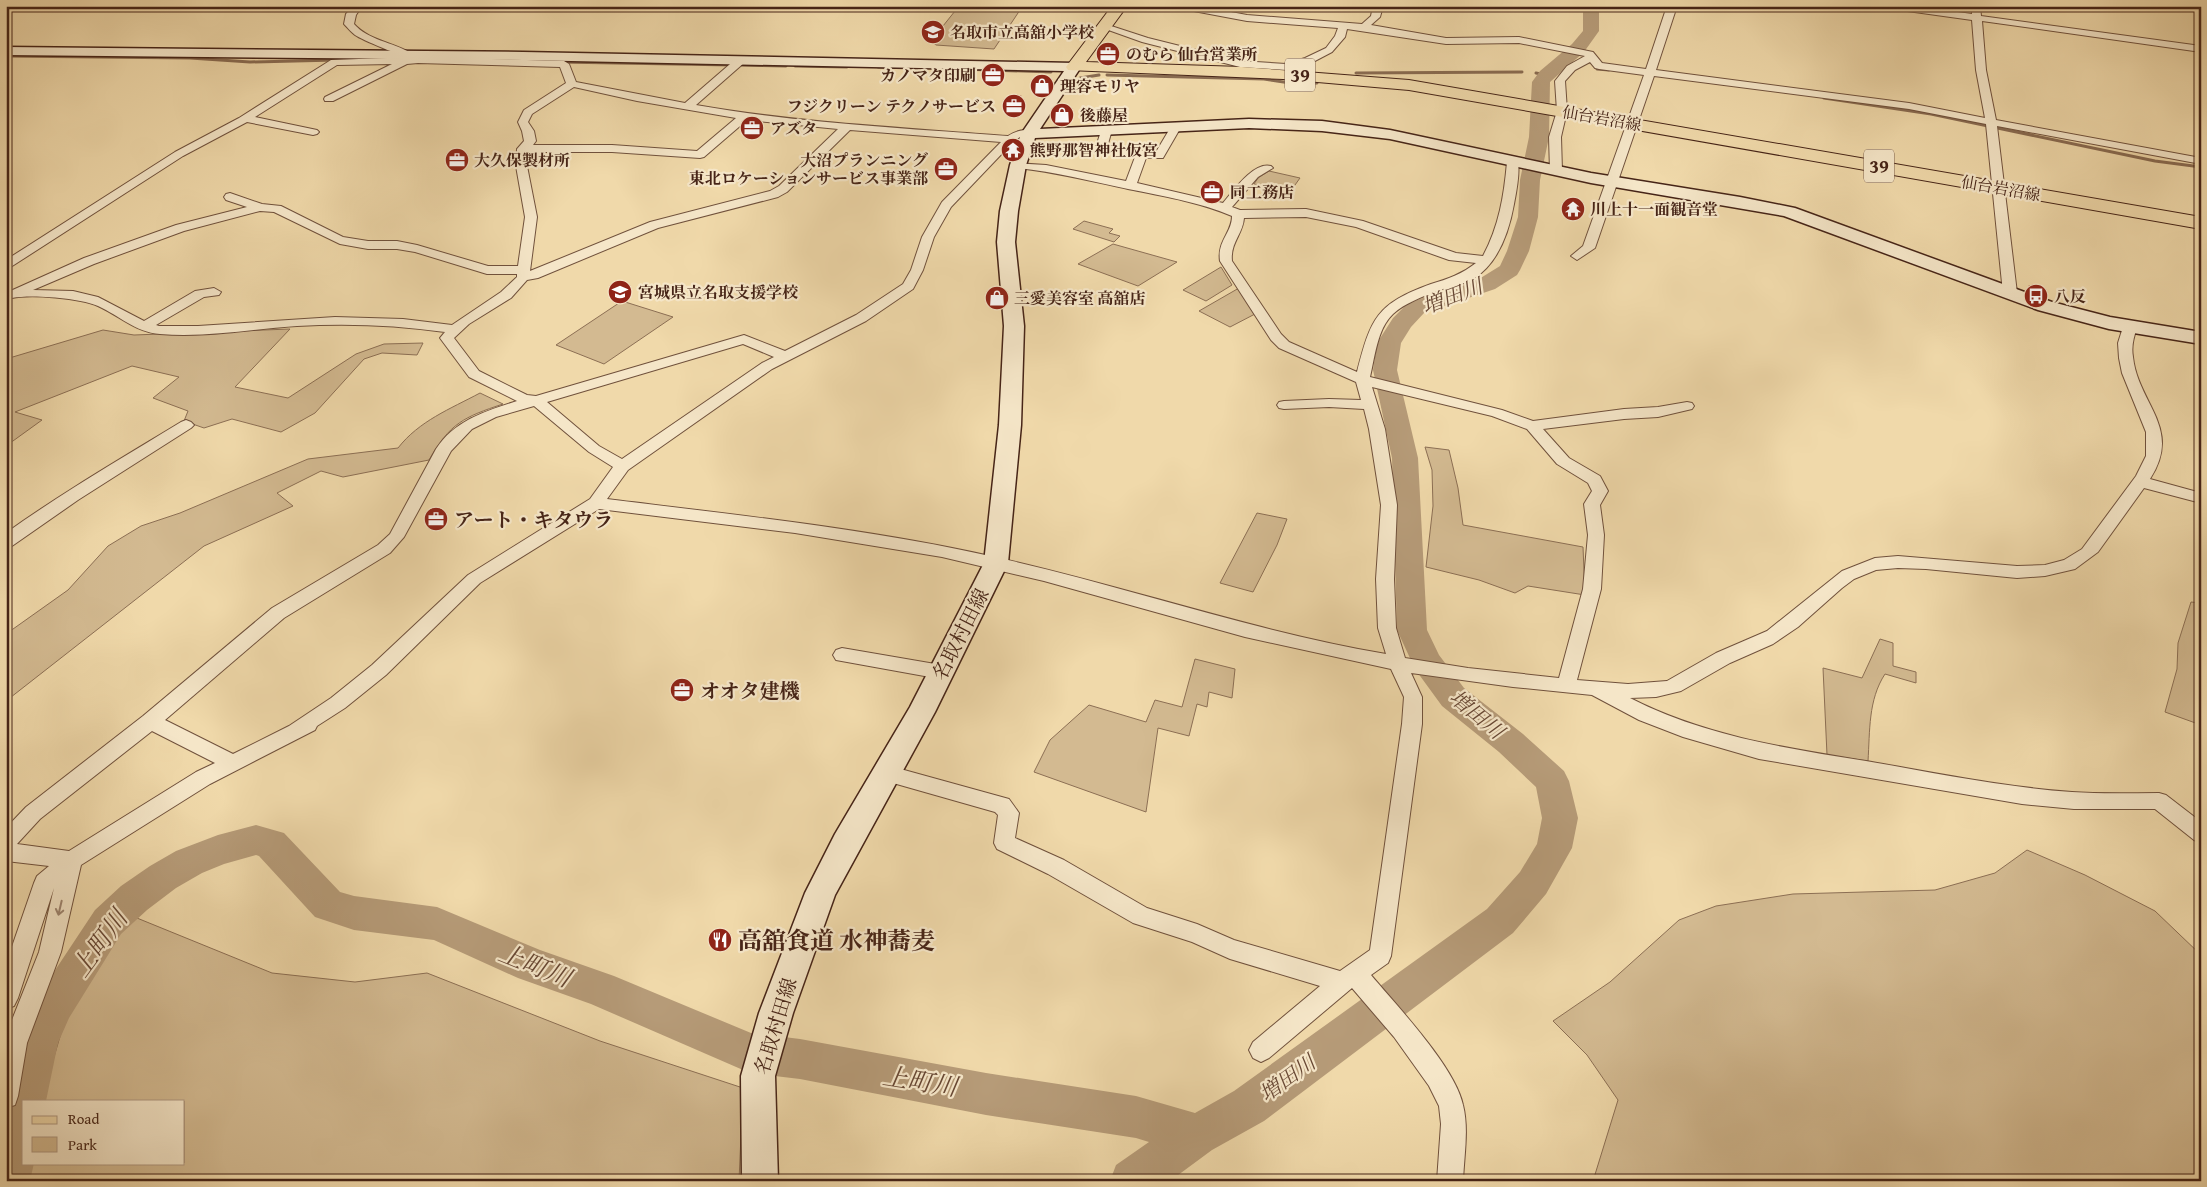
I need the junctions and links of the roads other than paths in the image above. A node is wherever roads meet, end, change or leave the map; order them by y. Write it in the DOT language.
graph roads {
  1 [pos="358,6"];
  2 [pos="1120,6"];
  3 [pos="1184,6"];
  4 [pos="1378,6"];
  5 [pos="1672,6"];
  6 [pos="1893,6"];
  7 [pos="1976,6"];
  8 [pos="1977,18"];
  9 [pos="1343,26"];
  10 [pos="1105,27"];
  11 [pos="1364,27"];
  12 [pos="2201,50"];
  13 [pos="6,51"];
  14 [pos="1590,56"];
  15 [pos="413,59"];
  16 [pos="741,60"];
  17 [pos="1240,64"];
  18 [pos="1074,67"];
  19 [pos="1208,71"];
  20 [pos="1649,74"];
  21 [pos="572,84"];
  22 [pos="329,99"];
  23 [pos="687,107"];
  24 [pos="1560,110"];
  25 [pos="745,116"];
  26 [pos="249,119"];
  27 [pos="1633,123"];
  28 [pos="1991,125"];
  29 [pos="847,127"];
  30 [pos="1176,127"];
  31 [pos="1106,130"];
  32 [pos="313,132"];
  33 [pos="1020,136"];
  34 [pos="523,149"];
  35 [pos="1142,154"];
  36 [pos="2201,161"];
  37 [pos="1516,162"];
  38 [pos="1018,165"];
  39 [pos="1267,168"];
  40 [pos="1553,170"];
  41 [pos="1613,182"];
  42 [pos="1130,186"];
  43 [pos="1999,187"];
  44 [pos="230,197"];
  45 [pos="260,207"];
  46 [pos="1225,208"];
  47 [pos="1238,214"];
  48 [pos="2201,223"];
  49 [pos="1577,256"];
  50 [pos="1487,260"];
  51 [pos="6,266"];
  52 [pos="524,274"];
  53 [pos="214,292"];
  54 [pos="2010,293"];
  55 [pos="9,295"];
  56 [pos="144,327"];
  57 [pos="2130,327"];
  58 [pos="454,329"];
  59 [pos="2201,338"];
  60 [pos="785,356"];
  61 [pos="1366,381"];
  62 [pos="535,400"];
  63 [pos="1284,405"];
  64 [pos="1370,405"];
  65 [pos="1686,406"];
  66 [pos="186,425"];
  67 [pos="1532,426"];
  68 [pos="622,466"];
  69 [pos="2141,482"];
  70 [pos="2201,498"];
  71 [pos="596,503"];
  72 [pos="6,542"];
  73 [pos="996,563"];
  74 [pos="842,655"];
  75 [pos="1402,663"];
  76 [pos="941,672"];
  77 [pos="1566,685"];
  78 [pos="1593,688"];
  79 [pos="150,721"];
  80 [pos="232,762"];
  81 [pos="886,773"];
  82 [pos="2201,834"];
  83 [pos="6,842"];
  84 [pos="6,852"];
  85 [pos="72,860"];
  86 [pos="1353,979"];
  87 [pos="6,998"];
  88 [pos="13,1035"];
  89 [pos="1261,1050"];
  90 [pos="6,1096"];
  91 [pos="760,1181"];
  92 [pos="1450,1181"];
  1 -- 15 [label="street"];
  2 -- 10 [label="main road"];
  3 -- 9 [label="street"];
  4 -- 11 [label="street"];
  5 -- 20 [label="street"];
  6 -- 8 [label="street"];
  7 -- 8 [label="street"];
  8 -- 12 [label="street"];
  8 -- 28 [label="street"];
  9 -- 11 [label="street"];
  9 -- 17 [label="street"];
  10 -- 17 [label="street"];
  10 -- 18 [label="main road"];
  11 -- 14 [label="street"];
  13 -- 15 [label="street"];
  14 -- 20 [label="street"];
  14 -- 24 [label="street"];
  15 -- 16 [label="street"];
  15 -- 21 [label="street"];
  15 -- 22 [label="street"];
  15 -- 26 [label="street"];
  16 -- 18 [label="street"];
  16 -- 23 [label="street"];
  17 -- 19 [label="street"];
  18 -- 19 [label="main road, 仙台岩沼線 / 39"];
  18 -- 33 [label="street, 名取村田線"];
  19 -- 24 [label="main road, 仙台岩沼線 / 39"];
  20 -- 27 [label="street"];
  20 -- 28 [label="street"];
  21 -- 23 [label="street"];
  21 -- 34 [label="street"];
  23 -- 25 [label="street"];
  24 -- 27 [label="main road, 仙台岩沼線 / 39"];
  24 -- 40 [label="street"];
  25 -- 29 [label="street"];
  25 -- 34 [label="street"];
  26 -- 32 [label="street"];
  26 -- 51 [label="street"];
  27 -- 41 [label="street"];
  27 -- 43 [label="main road, 仙台岩沼線 / 39"];
  28 -- 36 [label="street"];
  28 -- 43 [label="street"];
  29 -- 33 [label="street"];
  29 -- 52 [label="street"];
  30 -- 31 [label="street"];
  30 -- 35 [label="street"];
  30 -- 37 [label="street"];
  31 -- 33 [label="street"];
  31 -- 35 [label="street"];
  33 -- 38 [label="street, 名取村田線"];
  33 -- 60 [label="street"];
  34 -- 52 [label="street"];
  35 -- 42 [label="street"];
  37 -- 40 [label="street"];
  37 -- 50 [label="street"];
  38 -- 42 [label="street"];
  38 -- 73 [label="street, 名取村田線"];
  39 -- 46 [label="street"];
  40 -- 41 [label="street"];
  41 -- 49 [label="street"];
  41 -- 54 [label="street"];
  42 -- 46 [label="street"];
  43 -- 48 [label="main road, 仙台岩沼線 / 39"];
  43 -- 54 [label="street"];
  44 -- 45 [label="street"];
  45 -- 52 [label="street"];
  45 -- 55 [label="street"];
  46 -- 47 [label="street"];
  47 -- 50 [label="street"];
  47 -- 61 [label="street"];
  50 -- 61 [label="street"];
  52 -- 58 [label="street"];
  53 -- 56 [label="street"];
  54 -- 57 [label="street"];
  55 -- 56 [label="street"];
  56 -- 58 [label="street"];
  57 -- 59 [label="street"];
  57 -- 69 [label="street"];
  58 -- 62 [label="street"];
  60 -- 62 [label="street"];
  60 -- 68 [label="street"];
  61 -- 64 [label="street"];
  61 -- 67 [label="street"];
  62 -- 68 [label="street"];
  62 -- 79 [label="street"];
  63 -- 64 [label="street"];
  64 -- 75 [label="street"];
  65 -- 67 [label="street"];
  66 -- 72 [label="street"];
  67 -- 77 [label="street"];
  68 -- 71 [label="street"];
  69 -- 70 [label="street"];
  69 -- 78 [label="street"];
  71 -- 73 [label="street"];
  71 -- 80 [label="street"];
  73 -- 75 [label="street"];
  73 -- 76 [label="street, 名取村田線"];
  74 -- 76 [label="street"];
  75 -- 77 [label="street"];
  75 -- 86 [label="street"];
  76 -- 81 [label="street, 名取村田線"];
  77 -- 78 [label="street"];
  78 -- 82 [label="street"];
  79 -- 80 [label="street"];
  79 -- 83 [label="street"];
  80 -- 85 [label="street"];
  81 -- 86 [label="street"];
  81 -- 91 [label="street, 名取村田線"];
  84 -- 85 [label="street"];
  85 -- 87 [label="street"];
  85 -- 88 [label="street, one-way"];
  86 -- 89 [label="street"];
  86 -- 92 [label="street"];
  88 -- 90 [label="street"];
}
